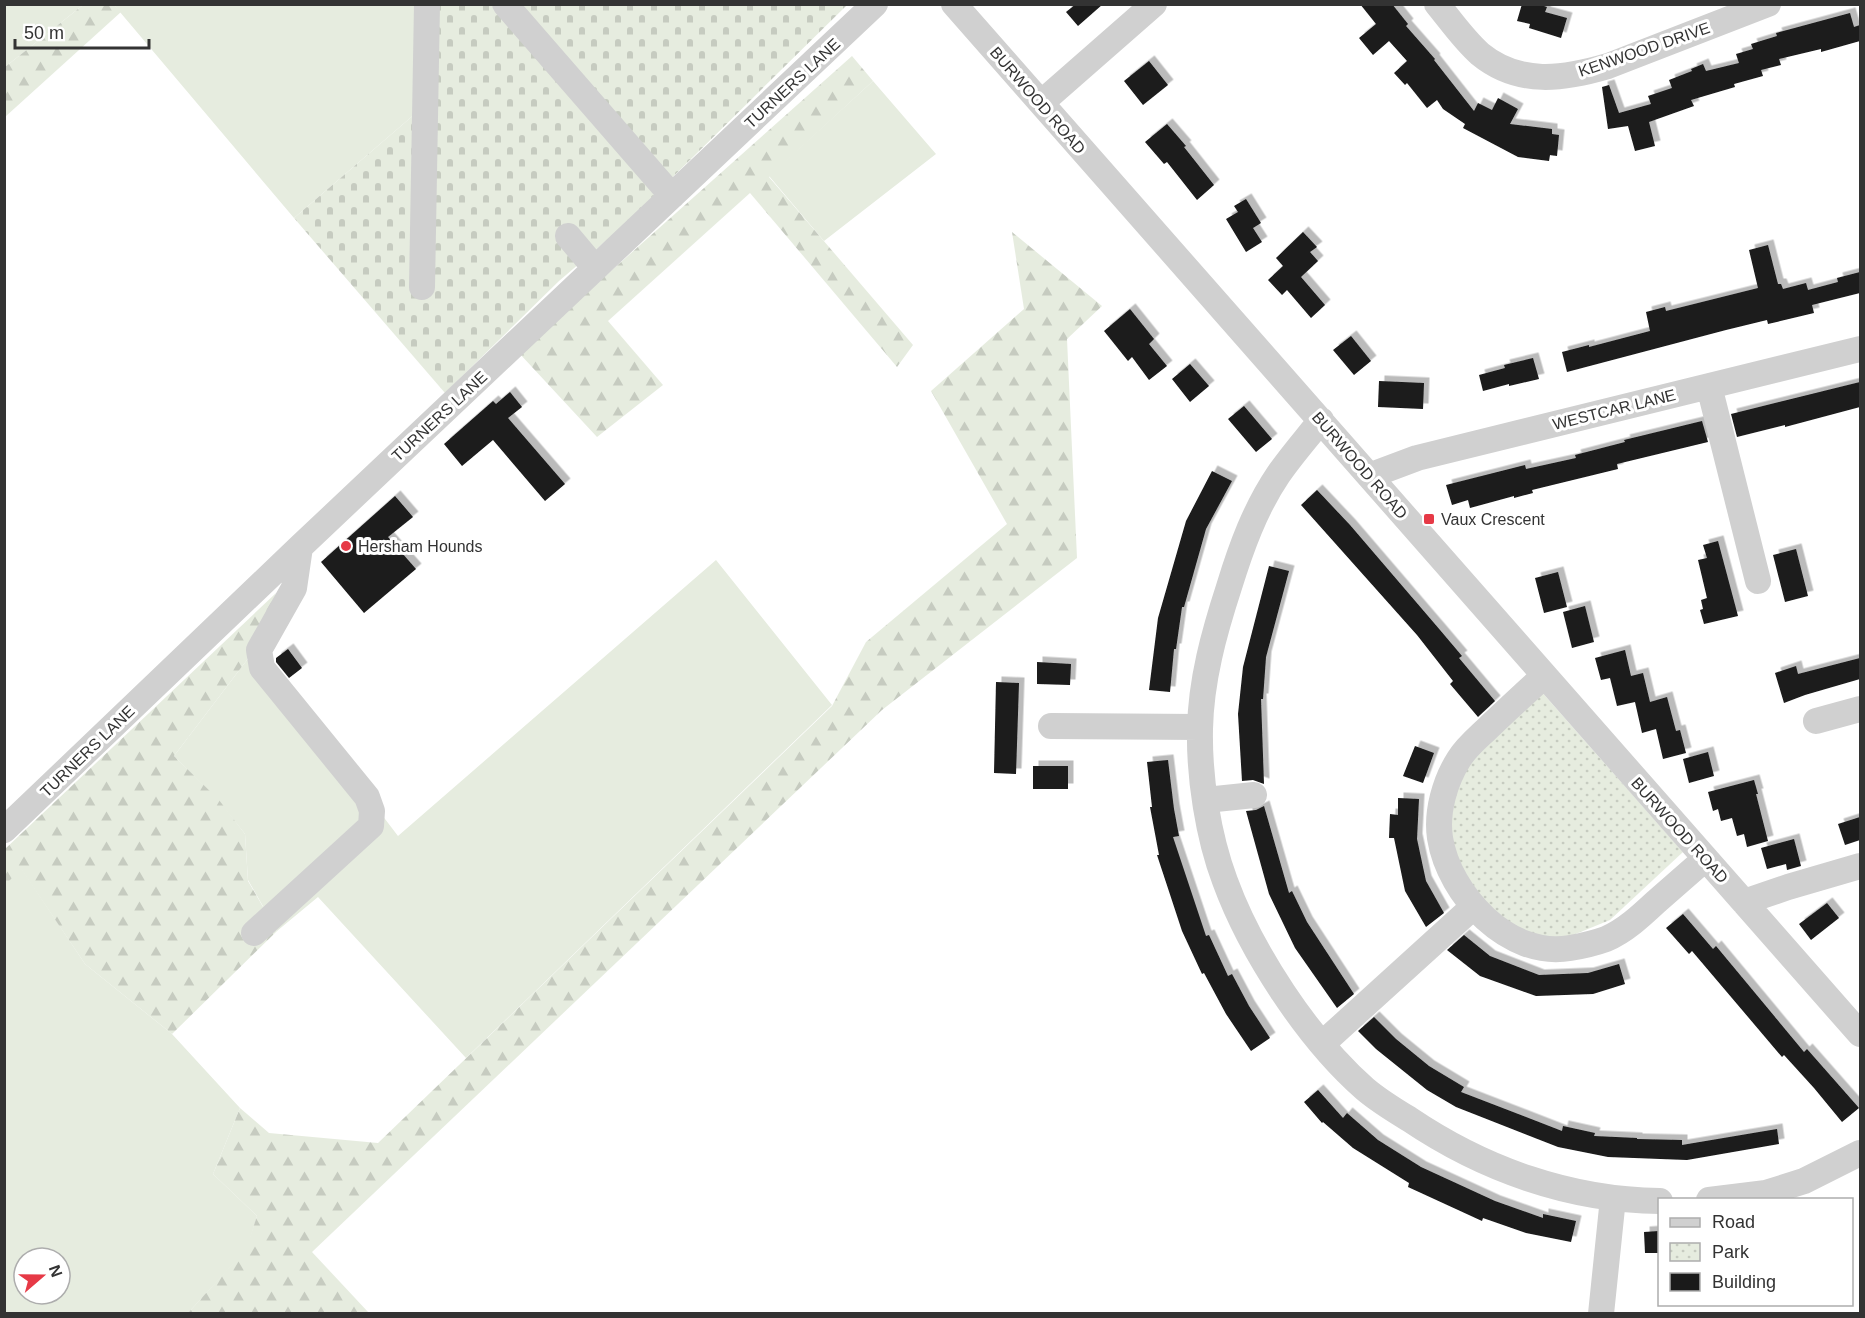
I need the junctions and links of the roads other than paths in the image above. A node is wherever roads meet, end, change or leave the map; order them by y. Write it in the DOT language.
graph roads {
  1 [pos="427,4"];
  2 [pos="505,4"];
  3 [pos="875,4"];
  4 [pos="954,4"];
  5 [pos="1154,4"];
  6 [pos="1437,4"];
  7 [pos="1768,4"];
  8 [pos="1041,103"];
  9 [pos="672,196"];
  10 [pos="568,236"];
  11 [pos="595,268"];
  12 [pos="422,287"];
  13 [pos="1860,349"];
  14 [pos="1709,386"];
  15 [pos="1322,420"];
  16 [pos="1369,476"];
  17 [pos="300,547"];
  18 [pos="1758,581"];
  19 [pos="1544,676"];
  20 [pos="1860,709"];
  21 [pos="1816,721"];
  22 [pos="1051,726"];
  23 [pos="1200,727"];
  24 [pos="1254,795"];
  25 [pos="1206,800"];
  26 [pos="4,830"];
  27 [pos="1705,859"];
  28 [pos="1860,866"];
  29 [pos="1744,902"];
  30 [pos="1473,907"];
  31 [pos="254,933"];
  32 [pos="1860,1034"];
  33 [pos="1322,1044"];
  34 [pos="1860,1153"];
  35 [pos="1613,1198"];
  36 [pos="1726,1198"];
  37 [pos="1658,1202"];
  38 [pos="1601,1314"];
  1 -- 12 [label="street"];
  2 -- 9 [label="street"];
  3 -- 9 [label="street, TURNERS LANE"];
  4 -- 8 [label="street, BURWOOD ROAD"];
  5 -- 8 [label="street"];
  6 -- 7 [label="street, KENWOOD DRIVE"];
  8 -- 15 [label="street, BURWOOD ROAD"];
  9 -- 11 [label="street, TURNERS LANE"];
  10 -- 11 [label="street"];
  11 -- 17 [label="street, TURNERS LANE"];
  13 -- 14 [label="street, WESTCAR LANE"];
  14 -- 16 [label="street, WESTCAR LANE"];
  14 -- 18 [label="street"];
  15 -- 16 [label="street, BURWOOD ROAD"];
  15 -- 23 [label="street"];
  16 -- 19 [label="street, BURWOOD ROAD"];
  17 -- 26 [label="street, TURNERS LANE"];
  17 -- 31 [label="street"];
  19 -- 27 [label="street, BURWOOD ROAD"];
  19 -- 30 [label="street"];
  20 -- 21 [label="street"];
  22 -- 23 [label="street"];
  23 -- 25 [label="street"];
  24 -- 25 [label="street"];
  25 -- 33 [label="street"];
  27 -- 29 [label="street, BURWOOD ROAD"];
  27 -- 30 [label="street"];
  28 -- 29 [label="street"];
  29 -- 32 [label="street, BURWOOD ROAD"];
  30 -- 33 [label="street"];
  33 -- 35 [label="street"];
  34 -- 36 [label="street"];
  35 -- 37 [label="street"];
  35 -- 38 [label="street"];
}
